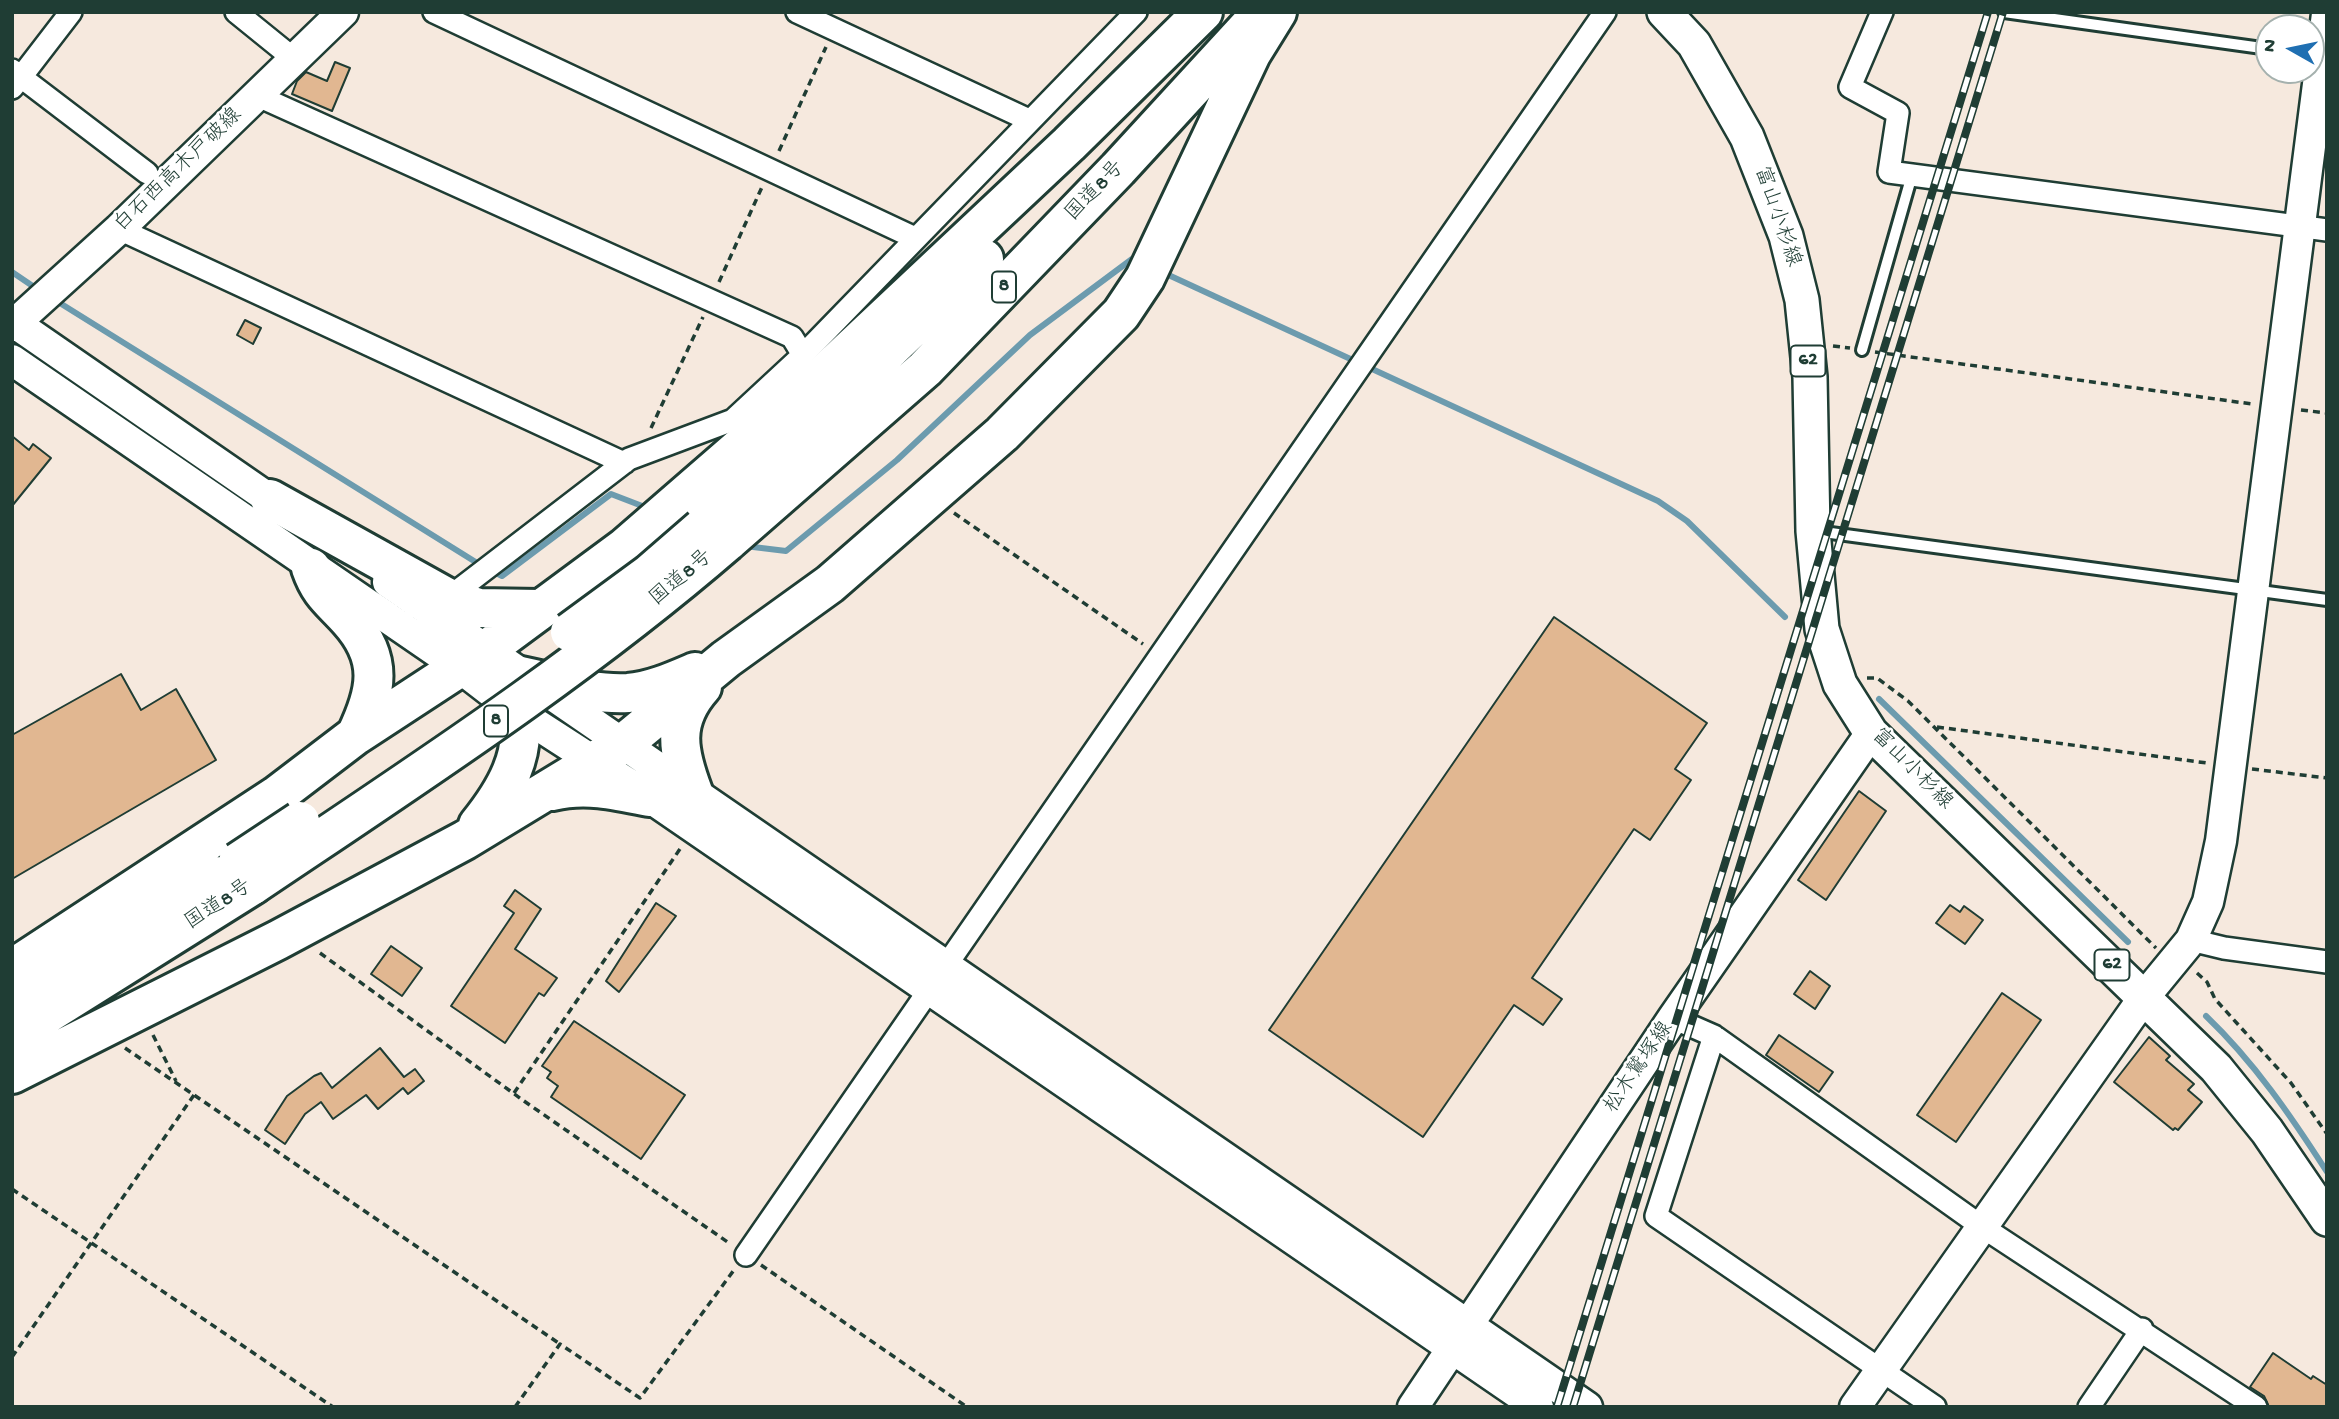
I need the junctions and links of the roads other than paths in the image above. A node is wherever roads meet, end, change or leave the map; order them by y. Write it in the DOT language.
graph roads {
  1 [pos="71,12"];
  2 [pos="236,12"];
  3 [pos="343,12"];
  4 [pos="434,12"];
  5 [pos="797,12"];
  6 [pos="1136,12"];
  7 [pos="1203,12"];
  8 [pos="1210,12"];
  9 [pos="1261,12"];
  10 [pos="1277,12"];
  11 [pos="1605,12"];
  12 [pos="1664,12"];
  13 [pos="1882,12"];
  14 [pos="2004,12"];
  15 [pos="2255,47"];
  16 [pos="294,59"];
  17 [pos="15,78"];
  18 [pos="2319,84"];
  19 [pos="258,96"];
  20 [pos="1029,120"];
  21 [pos="147,173"];
  22 [pos="1912,175"];
  23 [pos="119,229"];
  24 [pos="2313,229"];
  25 [pos="915,238"];
  26 [pos="13,324"];
  27 [pos="1862,350"];
  28 [pos="803,355"];
  29 [pos="12,360"];
  30 [pos="631,459"];
  31 [pos="271,499"];
  32 [pos="1813,531"];
  33 [pos="718,532"];
  34 [pos="310,568"];
  35 [pos="2254,590"];
  36 [pos="447,598"];
  37 [pos="2327,600"];
  38 [pos="539,609"];
  39 [pos="472,659"];
  40 [pos="726,659"];
  41 [pos="519,694"];
  42 [pos="1871,733"];
  43 [pos="356,735"];
  44 [pos="608,753"];
  45 [pos="540,794"];
  46 [pos="649,797"];
  47 [pos="694,810"];
  48 [pos="465,840"];
  49 [pos="245,873"];
  50 [pos="2180,954"];
  51 [pos="2327,962"];
  52 [pos="12,969"];
  53 [pos="936,976"];
  54 [pos="2145,996"];
  55 [pos="12,1000"];
  56 [pos="1673,1018"];
  57 [pos="12,1036"];
  58 [pos="1714,1036"];
  59 [pos="12,1074"];
  60 [pos="2327,1219"];
  61 [pos="1982,1226"];
  62 [pos="746,1255"];
  63 [pos="1470,1324"];
  64 [pos="2142,1329"];
  65 [pos="1452,1350"];
  66 [pos="1882,1369"];
  67 [pos="1412,1407"];
  68 [pos="1538,1407"];
  69 [pos="1587,1407"];
  70 [pos="1855,1407"];
  71 [pos="1936,1407"];
  72 [pos="2089,1407"];
  73 [pos="2256,1407"];
  1 -- 17 [label="street"];
  2 -- 16 [label="street"];
  3 -- 16 [label="street, 白石西高木戸破線"];
  4 -- 25 [label="street"];
  5 -- 20 [label="street"];
  6 -- 20 [label="street"];
  7 -- 38 [label="highway"];
  8 -- 33 [label="highway, 国道8号 / 8"];
  9 -- 33 [label="highway, 国道8号 / 8"];
  10 -- 40 [label="highway"];
  11 -- 53 [label="street"];
  12 -- 32 [label="main road, 富山小杉線 / 62"];
  13 -- 22 [label="street"];
  14 -- 15 [label="lane"];
  16 -- 19 [label="street, 白石西高木戸破線"];
  17 -- 21 [label="street"];
  18 -- 24 [label="street"];
  19 -- 23 [label="street, 白石西高木戸破線"];
  19 -- 28 [label="street"];
  20 -- 25 [label="street"];
  22 -- 24 [label="street"];
  22 -- 27 [label="lane"];
  23 -- 26 [label="street, 白石西高木戸破線"];
  23 -- 30 [label="street"];
  24 -- 35 [label="street"];
  25 -- 28 [label="street"];
  26 -- 31 [label="street"];
  28 -- 30 [label="street"];
  29 -- 34 [label="street"];
  30 -- 36 [label="street"];
  31 -- 36 [label="highway"];
  31 -- 39 [label="street"];
  32 -- 35 [label="lane"];
  32 -- 42 [label="main road, 富山小杉線 / 62"];
  33 -- 49 [label="highway, 国道8号 / 8, bridge"];
  34 -- 39 [label="street"];
  34 -- 43 [label="highway"];
  35 -- 37 [label="lane"];
  35 -- 50 [label="street"];
  36 -- 38 [label="highway"];
  38 -- 39 [label="highway"];
  39 -- 41 [label="highway"];
  39 -- 43 [label="highway"];
  40 -- 41 [label="highway"];
  40 -- 44 [label="highway"];
  40 -- 47 [label="highway"];
  41 -- 44 [label="street"];
  41 -- 48 [label="highway"];
  42 -- 54 [label="main road, 富山小杉線 / 62"];
  42 -- 56 [label="street, 松木鷲塚線"];
  43 -- 52 [label="highway"];
  44 -- 45 [label="highway"];
  44 -- 46 [label="street"];
  44 -- 47 [label="street"];
  45 -- 46 [label="highway"];
  45 -- 48 [label="highway"];
  46 -- 47 [label="street"];
  47 -- 53 [label="street"];
  48 -- 59 [label="highway"];
  49 -- 55 [label="highway, 国道8号 / 8"];
  49 -- 57 [label="highway, 国道8号 / 8"];
  50 -- 51 [label="street"];
  50 -- 54 [label="street"];
  53 -- 62 [label="street"];
  53 -- 63 [label="street"];
  53 -- 65 [label="street"];
  54 -- 60 [label="main road, 富山小杉線 / 62"];
  54 -- 61 [label="street"];
  56 -- 58 [label="street"];
  56 -- 63 [label="street, 松木鷲塚線"];
  58 -- 61 [label="street"];
  58 -- 66 [label="street"];
  61 -- 64 [label="street"];
  61 -- 66 [label="street"];
  63 -- 65 [label="street, 松木鷲塚線"];
  63 -- 69 [label="street"];
  64 -- 72 [label="street"];
  64 -- 73 [label="street"];
  65 -- 67 [label="street, 松木鷲塚線"];
  65 -- 68 [label="street"];
  66 -- 70 [label="street"];
  66 -- 71 [label="street"];
}
